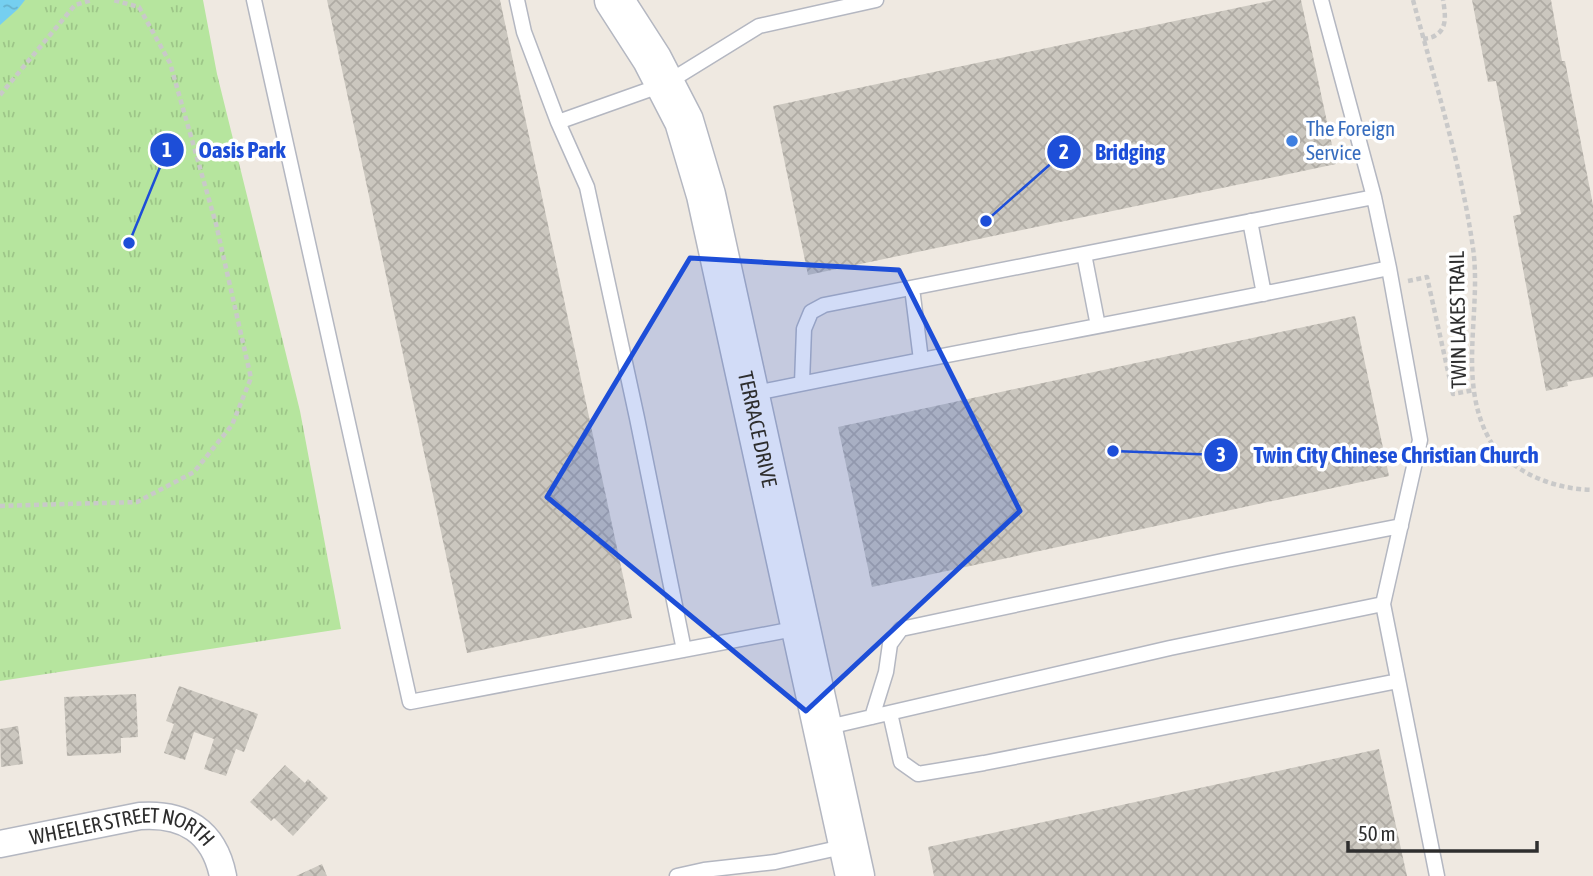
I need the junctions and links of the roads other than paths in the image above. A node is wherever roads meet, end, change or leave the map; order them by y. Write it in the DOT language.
graph roads {
  1 [pos="254,0"];
  2 [pos="517,0"];
  3 [pos="876,0"];
  4 [pos="1321,0"];
  5 [pos="621,4"];
  6 [pos="665,84"];
  7 [pos="558,122"];
  8 [pos="1374,197"];
  9 [pos="1250,221"];
  10 [pos="1084,254"];
  11 [pos="1389,268"];
  12 [pos="912,288"];
  13 [pos="1264,294"];
  14 [pos="1098,326"];
  15 [pos="921,360"];
  16 [pos="802,383"];
  17 [pos="750,394"];
  18 [pos="1401,526"];
  19 [pos="1383,604"];
  20 [pos="801,628"];
  21 [pos="684,650"];
  22 [pos="1398,681"];
  23 [pos="890,713"];
  24 [pos="872,717"];
  25 [pos="823,728"];
  26 [pos="0,844"];
  27 [pos="851,861"];
  28 [pos="222,873"];
  29 [pos="677,876"];
  30 [pos="1437,876"];
  1 -- 21 [label="lane"];
  2 -- 7 [label="lane"];
  3 -- 6 [label="lane"];
  4 -- 8 [label="lane"];
  5 -- 6 [label="street, TERRACE DRIVE"];
  6 -- 7 [label="lane"];
  6 -- 17 [label="street, TERRACE DRIVE"];
  7 -- 21 [label="lane"];
  8 -- 9 [label="lane"];
  8 -- 11 [label="lane"];
  9 -- 10 [label="lane"];
  9 -- 13 [label="lane"];
  10 -- 12 [label="lane"];
  10 -- 14 [label="lane"];
  11 -- 13 [label="lane"];
  11 -- 18 [label="lane"];
  12 -- 15 [label="lane"];
  12 -- 16 [label="lane"];
  13 -- 14 [label="lane"];
  14 -- 15 [label="lane"];
  15 -- 16 [label="lane"];
  16 -- 17 [label="lane"];
  17 -- 20 [label="street, TERRACE DRIVE"];
  18 -- 19 [label="lane"];
  18 -- 24 [label="lane"];
  19 -- 22 [label="lane"];
  19 -- 23 [label="lane"];
  20 -- 21 [label="lane"];
  20 -- 25 [label="street, TERRACE DRIVE"];
  22 -- 23 [label="lane"];
  22 -- 30 [label="lane"];
  23 -- 24 [label="lane"];
  24 -- 25 [label="lane"];
  25 -- 27 [label="street, TERRACE DRIVE"];
  26 -- 28 [label="street, WHEELER STREET NORTH"];
  27 -- 29 [label="lane"];
}
